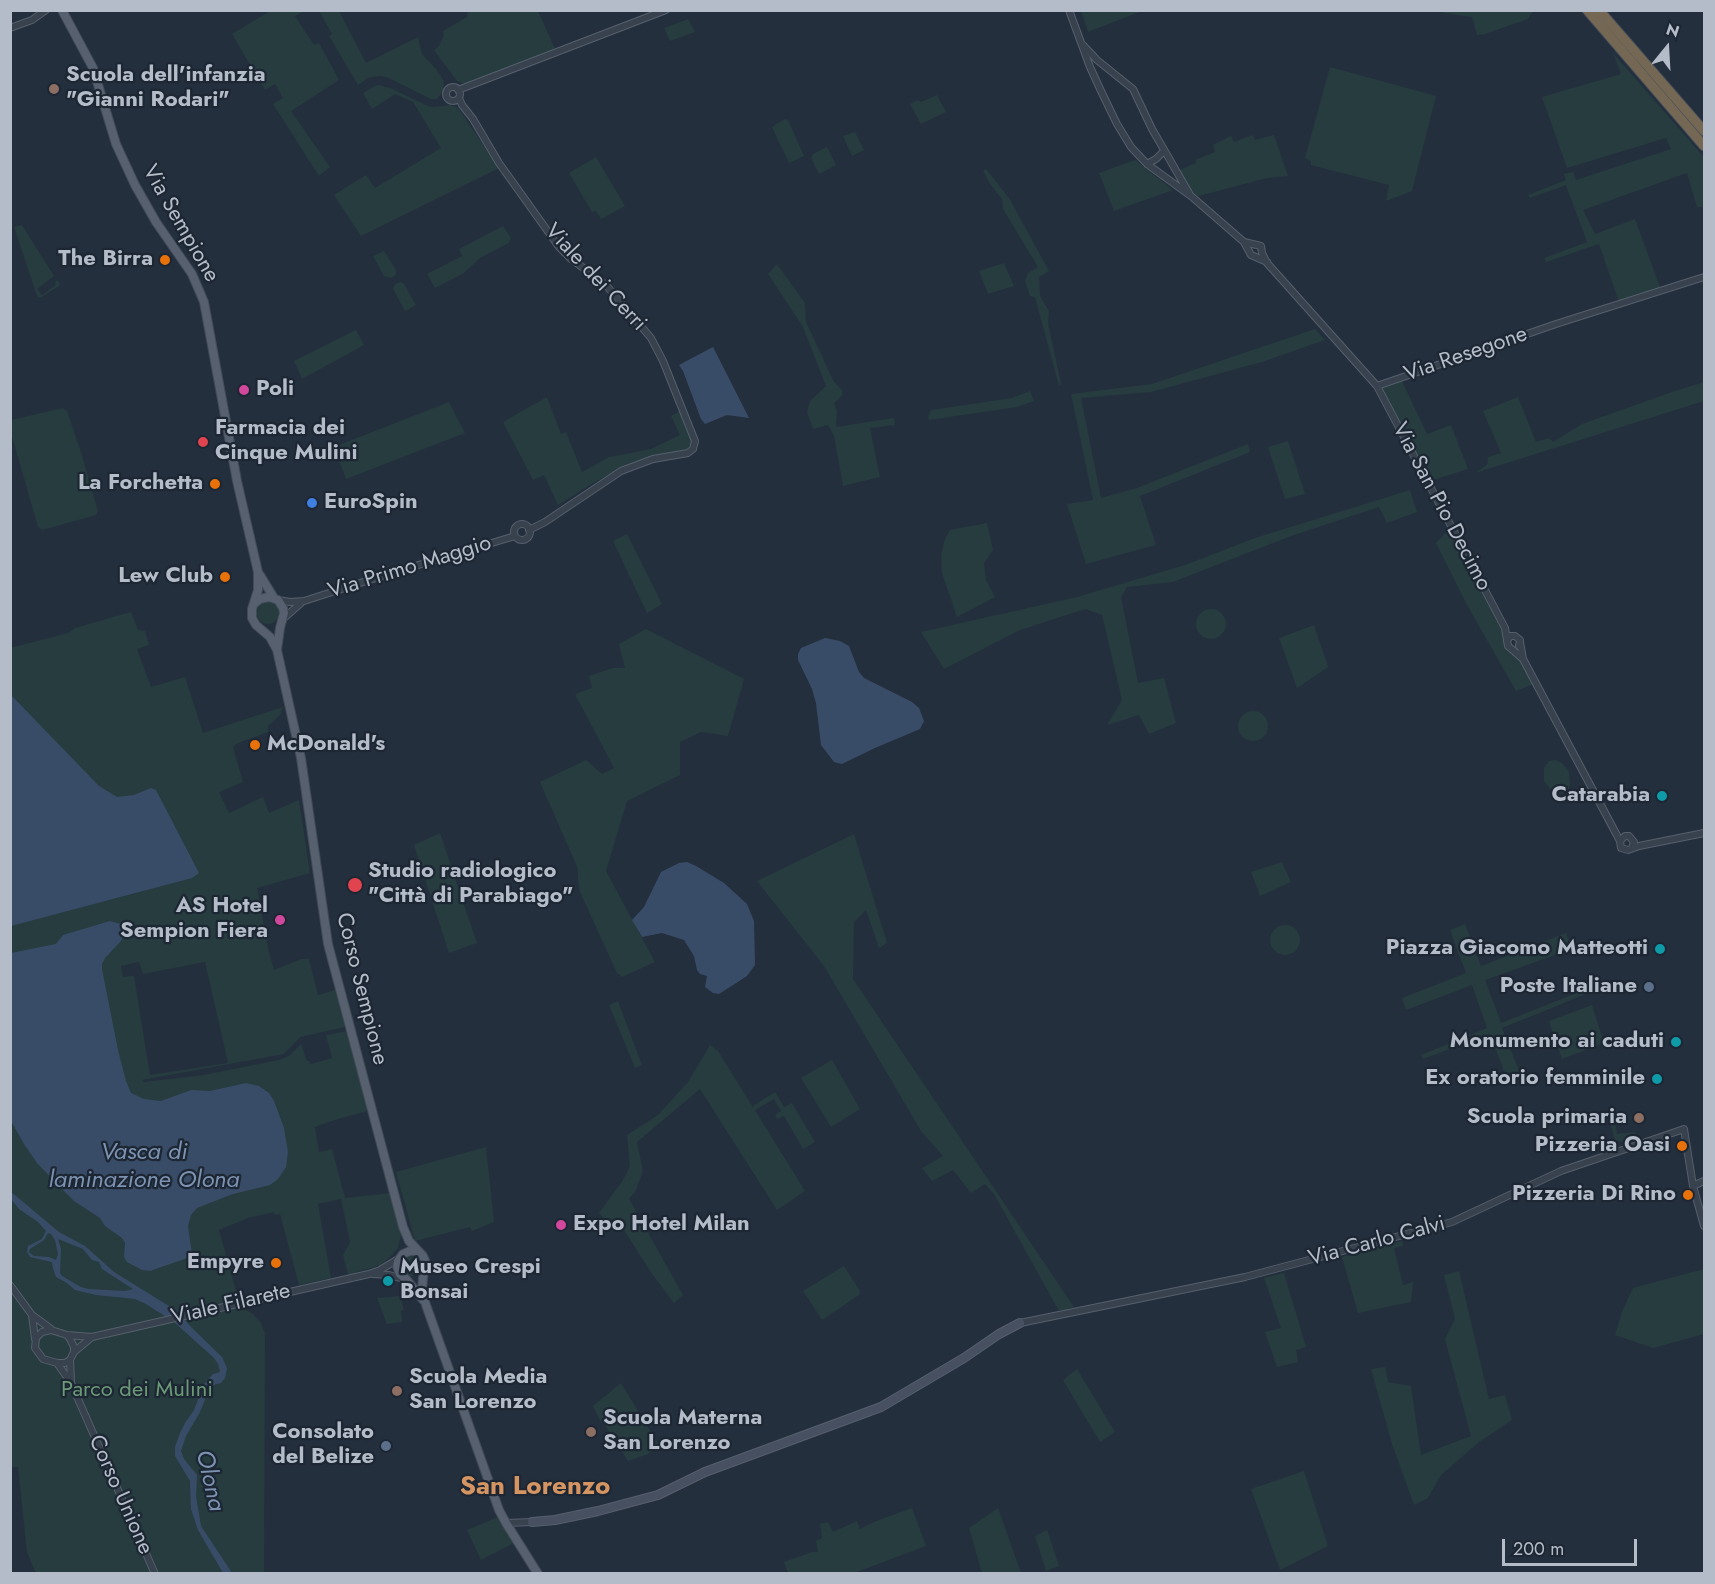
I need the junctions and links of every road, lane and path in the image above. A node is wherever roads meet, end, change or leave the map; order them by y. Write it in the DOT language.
graph roads {
  1 [pos="46,10"];
  2 [pos="62,10"];
  3 [pos="666,10"];
  4 [pos="1069,10"];
  5 [pos="1587,10"];
  6 [pos="1599,10"];
  7 [pos="10,28"];
  8 [pos="1081,43"];
  9 [pos="1097,60"];
  10 [pos="1090,66"];
  11 [pos="1704,131"];
  12 [pos="1704,146"];
  13 [pos="1164,151"];
  14 [pos="1146,164"];
  15 [pos="1191,196"];
  16 [pos="1244,242"];
  17 [pos="1255,244"];
  18 [pos="1249,251"];
  19 [pos="1259,255"];
  20 [pos="1704,277"];
  21 [pos="1377,386"];
  22 [pos="694,438"];
  23 [pos="530,530"];
  24 [pos="515,536"];
  25 [pos="258,572"];
  26 [pos="276,599"];
  27 [pos="304,601"];
  28 [pos="254,605"];
  29 [pos="282,621"];
  30 [pos="260,628"];
  31 [pos="1505,628"];
  32 [pos="1518,639"];
  33 [pos="1509,645"];
  34 [pos="277,650"];
  35 [pos="1523,658"];
  36 [pos="1704,833"];
  37 [pos="1622,839"];
  38 [pos="1633,840"];
  39 [pos="1649,845"];
  40 [pos="1632,848"];
  41 [pos="1704,1181"];
  42 [pos="1692,1186"];
  43 [pos="1704,1226"];
  44 [pos="403,1227"];
  45 [pos="417,1251"];
  46 [pos="400,1257"];
  47 [pos="425,1273"];
  48 [pos="369,1274"];
  49 [pos="406,1279"];
  50 [pos="10,1286"];
  51 [pos="426,1305"];
  52 [pos="32,1315"];
  53 [pos="1020,1323"];
  54 [pos="51,1330"];
  55 [pos="67,1335"];
  56 [pos="92,1336"];
  57 [pos="35,1341"];
  58 [pos="74,1352"];
  59 [pos="70,1360"];
  60 [pos="57,1363"];
  61 [pos="71,1383"];
  62 [pos="532,1522"];
  63 [pos="506,1523"];
  64 [pos="155,1574"];
  65 [pos="538,1574"];
  1 -- 7 [label="street"];
  2 -- 25 [label="main road, Via Sempione"];
  3 -- 22 [label="street, Viale dei Cerri"];
  4 -- 8 [label="street"];
  5 -- 12 [label="highway"];
  6 -- 11 [label="highway"];
  8 -- 9 [label="street"];
  8 -- 10 [label="street"];
  9 -- 10 [label="street"];
  9 -- 13 [label="street"];
  10 -- 14 [label="street"];
  13 -- 14 [label="street"];
  13 -- 15 [label="street"];
  14 -- 15 [label="street"];
  15 -- 16 [label="street"];
  16 -- 17 [label="street"];
  16 -- 18 [label="street"];
  17 -- 18 [label="street"];
  17 -- 19 [label="street"];
  18 -- 19 [label="street"];
  19 -- 21 [label="street, Via San Pio Decimo"];
  20 -- 21 [label="street, Via Resegone"];
  21 -- 31 [label="street, Via San Pio Decimo"];
  22 -- 23 [label="street, Via Primo Maggio"];
  23 -- 24 [label="street, Via Primo Maggio"];
  23 -- 24 [label="street, Via Primo Maggio"];
  24 -- 27 [label="street, Via Primo Maggio"];
  25 -- 26 [label="main road, Via Sempione"];
  25 -- 28 [label="main road, Via Sempione"];
  26 -- 27 [label="street, Via Primo Maggio"];
  26 -- 28 [label="main road"];
  26 -- 29 [label="main road"];
  27 -- 29 [label="street, Via Primo Maggio"];
  28 -- 30 [label="main road"];
  29 -- 30 [label="main road"];
  29 -- 34 [label="main road, Corso Sempione"];
  30 -- 34 [label="main road, Corso Sempione"];
  31 -- 32 [label="street, Via San Pio Decimo"];
  31 -- 33 [label="street, Via San Pio Decimo"];
  32 -- 33 [label="street"];
  32 -- 33 [label="street"];
  32 -- 35 [label="street"];
  33 -- 35 [label="street"];
  34 -- 44 [label="main road, Corso Sempione"];
  35 -- 37 [label="street"];
  36 -- 39 [label="street"];
  37 -- 38 [label="street"];
  37 -- 40 [label="street"];
  38 -- 39 [label="street"];
  38 -- 40 [label="street"];
  39 -- 40 [label="street"];
  41 -- 42 [label="street"];
  42 -- 43 [label="street"];
  42 -- 53 [label="street, Via Carlo Calvi"];
  44 -- 45 [label="main road, Corso Sempione"];
  44 -- 46 [label="main road, Corso Sempione"];
  45 -- 46 [label="main road"];
  45 -- 47 [label="main road"];
  46 -- 48 [label="street, Viale Filarete"];
  46 -- 49 [label="main road"];
  47 -- 49 [label="main road"];
  47 -- 51 [label="main road"];
  48 -- 49 [label="street, Viale Filarete"];
  48 -- 56 [label="street, Viale Filarete"];
  49 -- 51 [label="main road"];
  50 -- 52 [label="street"];
  51 -- 63 [label="main road"];
  52 -- 54 [label="street"];
  52 -- 57 [label="street"];
  53 -- 62 [label="main road"];
  54 -- 55 [label="street"];
  54 -- 57 [label="street"];
  55 -- 56 [label="street, Viale Filarete"];
  55 -- 58 [label="street"];
  56 -- 58 [label="street, Viale Filarete"];
  57 -- 60 [label="street"];
  58 -- 59 [label="street"];
  59 -- 60 [label="street"];
  59 -- 61 [label="street, Corso Unione"];
  60 -- 61 [label="street, Corso Unione"];
  61 -- 64 [label="street, Corso Unione"];
  62 -- 63 [label="street"];
  63 -- 65 [label="main road"];
}
